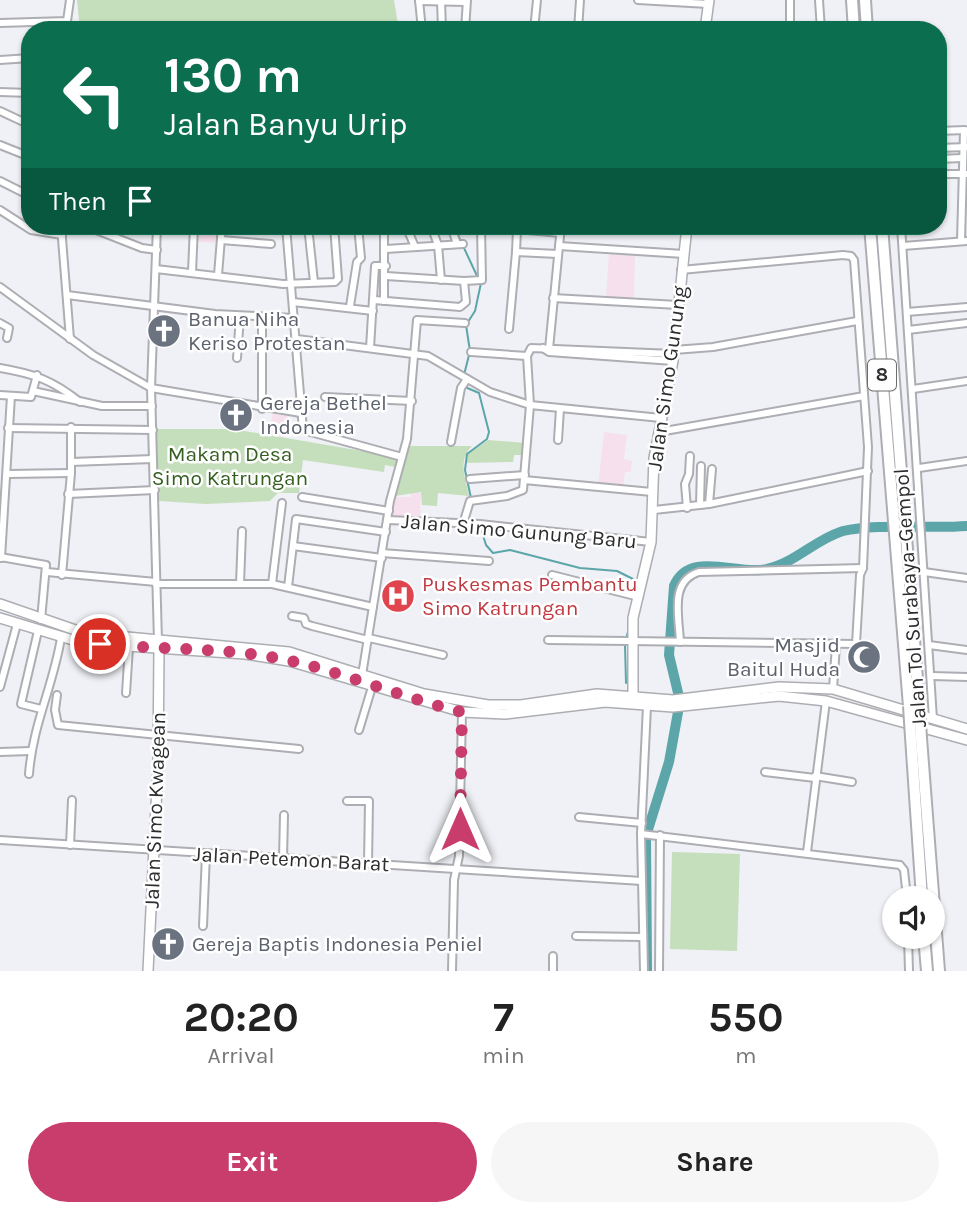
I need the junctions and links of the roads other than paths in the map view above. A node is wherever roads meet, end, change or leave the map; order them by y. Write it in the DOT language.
graph roads {
  1 [pos="70,0"];
  2 [pos="419,0"];
  3 [pos="537,0"];
  4 [pos="580,0"];
  5 [pos="638,0"];
  6 [pos="790,0"];
  7 [pos="819,0"];
  8 [pos="852,0"];
  9 [pos="865,0"];
  10 [pos="441,1"];
  11 [pos="466,1"];
  12 [pos="708,2"];
  13 [pos="66,21"];
  14 [pos="421,21"];
  15 [pos="442,21"];
  16 [pos="465,21"];
  17 [pos="535,21"];
  18 [pos="579,21"];
  19 [pos="706,21"];
  20 [pos="790,21"];
  21 [pos="820,21"];
  22 [pos="853,21"];
  23 [pos="866,21"];
  24 [pos="0,23"];
  25 [pos="21,25"];
  26 [pos="21,59"];
  27 [pos="0,60"];
  28 [pos="0,92"];
  29 [pos="21,93"];
  30 [pos="0,111"];
  31 [pos="21,121"];
  32 [pos="966,130"];
  33 [pos="947,131"];
  34 [pos="0,145"];
  35 [pos="964,152"];
  36 [pos="21,153"];
  37 [pos="947,157"];
  38 [pos="964,173"];
  39 [pos="0,181"];
  40 [pos="964,190"];
  41 [pos="21,192"];
  42 [pos="0,210"];
  43 [pos="21,224"];
  44 [pos="62,235"];
  45 [pos="109,235"];
  46 [pos="157,235"];
  47 [pos="194,235"];
  48 [pos="221,235"];
  49 [pos="287,235"];
  50 [pos="309,235"];
  51 [pos="335,235"];
  52 [pos="359,235"];
  53 [pos="385,235"];
  54 [pos="409,235"];
  55 [pos="434,235"];
  56 [pos="455,235"];
  57 [pos="481,235"];
  58 [pos="517,235"];
  59 [pos="560,235"];
  60 [pos="686,235"];
  61 [pos="871,235"];
  62 [pos="883,235"];
  63 [pos="901,235"];
  64 [pos="221,240"];
  65 [pos="964,241"];
  66 [pos="271,244"];
  67 [pos="438,245"];
  68 [pos="902,246"];
  69 [pos="415,247"];
  70 [pos="386,249"];
  71 [pos="157,250"];
  72 [pos="559,250"];
  73 [pos="516,252"];
  74 [pos="684,254"];
  75 [pos="386,266"];
  76 [pos="156,269"];
  77 [pos="681,270"];
  78 [pos="192,272"];
  79 [pos="218,275"];
  80 [pos="386,276"];
  81 [pos="441,280"];
  82 [pos="464,281"];
  83 [pos="314,282"];
  84 [pos="292,284"];
  85 [pos="0,287"];
  86 [pos="66,295"];
  87 [pos="553,298"];
  88 [pos="374,300"];
  89 [pos="384,301"];
  90 [pos="293,302"];
  91 [pos="678,305"];
  92 [pos="350,306"];
  93 [pos="154,307"];
  94 [pos="967,307"];
  95 [pos="373,311"];
  96 [pos="907,312"];
  97 [pos="240,316"];
  98 [pos="262,318"];
  99 [pos="294,318"];
  100 [pos="857,321"];
  101 [pos="0,323"];
  102 [pos="465,323"];
  103 [pos="967,323"];
  104 [pos="509,329"];
  105 [pos="908,330"];
  106 [pos="6,338"];
  107 [pos="70,339"];
  108 [pos="297,339"];
  109 [pos="370,348"];
  110 [pos="547,349"];
  111 [pos="414,352"];
  112 [pos="471,352"];
  113 [pos="673,355"];
  114 [pos="527,356"];
  115 [pos="237,358"];
  116 [pos="0,368"];
  117 [pos="37,375"];
  118 [pos="464,380"];
  119 [pos="967,381"];
  120 [pos="151,388"];
  121 [pos="913,389"];
  122 [pos="33,391"];
  123 [pos="0,395"];
  124 [pos="11,396"];
  125 [pos="864,396"];
  126 [pos="325,397"];
  127 [pos="412,401"];
  128 [pos="82,403"];
  129 [pos="530,405"];
  130 [pos="152,406"];
  131 [pos="559,408"];
  132 [pos="262,409"];
  133 [pos="301,413"];
  134 [pos="661,418"];
  135 [pos="0,423"];
  136 [pos="8,426"];
  137 [pos="71,427"];
  138 [pos="153,430"];
  139 [pos="659,432"];
  140 [pos="558,440"];
  141 [pos="450,442"];
  142 [pos="4,455"];
  143 [pos="691,456"];
  144 [pos="402,457"];
  145 [pos="153,459"];
  146 [pos="967,461"];
  147 [pos="71,462"];
  148 [pos="701,466"];
  149 [pos="919,468"];
  150 [pos="712,469"];
  151 [pos="868,471"];
  152 [pos="71,473"];
  153 [pos="8,474"];
  154 [pos="524,477"];
  155 [pos="470,478"];
  156 [pos="155,489"];
  157 [pos="652,492"];
  158 [pos="68,495"];
  159 [pos="302,497"];
  160 [pos="282,503"];
  161 [pos="709,504"];
  162 [pos="700,505"];
  163 [pos="687,508"];
  164 [pos="654,510"];
  165 [pos="389,511"];
  166 [pos="388,520"];
  167 [pos="466,524"];
  168 [pos="899,528"];
  169 [pos="242,531"];
  170 [pos="386,532"];
  171 [pos="651,542"];
  172 [pos="293,547"];
  173 [pos="382,555"];
  174 [pos="1,557"];
  175 [pos="489,561"];
  176 [pos="863,568"];
  177 [pos="47,572"];
  178 [pos="924,572"];
  179 [pos="62,575"];
  180 [pos="552,575"];
  181 [pos="967,578"];
  182 [pos="156,583"];
  183 [pos="240,584"];
  184 [pos="272,584"];
  185 [pos="288,587"];
  186 [pos="637,596"];
  187 [pos="0,604"];
  188 [pos="373,607"];
  189 [pos="292,615"];
  190 [pos="0,618"];
  191 [pos="41,620"];
  192 [pos="18,624"];
  193 [pos="38,631"];
  194 [pos="61,638"];
  195 [pos="369,639"];
  196 [pos="548,640"];
  197 [pos="158,641"];
  198 [pos="627,641"];
  199 [pos="674,642"];
  200 [pos="836,645"];
  201 [pos="929,645"];
  202 [pos="130,647"];
  203 [pos="967,650"];
  204 [pos="261,652"];
  205 [pos="443,655"];
  206 [pos="362,675"];
  207 [pos="932,676"];
  208 [pos="967,677"];
  209 [pos="0,687"];
  210 [pos="372,687"];
  211 [pos="833,689"];
  212 [pos="779,691"];
  213 [pos="126,693"];
  214 [pos="633,694"];
  215 [pos="57,695"];
  216 [pos="825,701"];
  217 [pos="673,704"];
  218 [pos="647,706"];
  219 [pos="41,709"];
  220 [pos="462,712"];
  221 [pos="933,719"];
  222 [pos="967,729"];
  223 [pos="359,730"];
  224 [pos="159,733"];
  225 [pos="916,738"];
  226 [pos="967,740"];
  227 [pos="299,750"];
  228 [pos="31,751"];
  229 [pos="0,752"];
  230 [pos="765,772"];
  231 [pos="29,774"];
  232 [pos="815,777"];
  233 [pos="852,782"];
  234 [pos="72,800"];
  235 [pos="347,800"];
  236 [pos="284,815"];
  237 [pos="579,817"];
  238 [pos="642,822"];
  239 [pos="643,834"];
  240 [pos="658,835"];
  241 [pos="0,841"];
  242 [pos="70,845"];
  243 [pos="155,851"];
  244 [pos="807,852"];
  245 [pos="206,854"];
  246 [pos="283,859"];
  247 [pos="368,864"];
  248 [pos="456,869"];
  249 [pos="642,881"];
  250 [pos="905,886"];
  251 [pos="922,886"];
  252 [pos="203,926"];
  253 [pos="576,936"];
  254 [pos="642,937"];
  255 [pos="908,949"];
  256 [pos="925,949"];
  257 [pos="553,956"];
  258 [pos="148,971"];
  259 [pos="452,971"];
  260 [pos="553,971"];
  261 [pos="644,971"];
  262 [pos="659,971"];
  263 [pos="909,971"];
  264 [pos="927,971"];
  265 [pos="939,971"];
  1 -- 13 [label="street"];
  2 -- 10 [label="street"];
  2 -- 14 [label="street"];
  3 -- 17 [label="street"];
  4 -- 18 [label="street"];
  5 -- 12 [label="street"];
  6 -- 20 [label="street"];
  7 -- 21 [label="street"];
  8 -- 22 [label="highway"];
  9 -- 23 [label="highway"];
  10 -- 11 [label="street"];
  10 -- 15 [label="street"];
  11 -- 16 [label="street"];
  12 -- 19 [label="main road"];
  24 -- 25 [label="street"];
  26 -- 27 [label="street"];
  28 -- 29 [label="street"];
  30 -- 31 [label="street"];
  32 -- 33 [label="street"];
  32 -- 35 [label="street"];
  34 -- 36 [label="street"];
  35 -- 37 [label="street"];
  35 -- 38 [label="street"];
  38 -- 40 [label="street"];
  39 -- 41 [label="street"];
  40 -- 65 [label="street"];
  42 -- 43 [label="street"];
  44 -- 86 [label="street"];
  45 -- 71 [label="street"];
  46 -- 71 [label="street"];
  47 -- 78 [label="street"];
  48 -- 64 [label="street"];
  49 -- 84 [label="street"];
  50 -- 83 [label="street"];
  51 -- 83 [label="street"];
  52 -- 92 [label="street"];
  53 -- 70 [label="street"];
  54 -- 69 [label="street"];
  55 -- 67 [label="street"];
  56 -- 67 [label="street"];
  57 -- 82 [label="street"];
  58 -- 73 [label="street"];
  59 -- 72 [label="street"];
  60 -- 74 [label="main road, Jalan Simo Gunung"];
  61 -- 168 [label="highway, Jalan Tol Surabaya–Gempol / 8"];
  62 -- 168 [label="highway, Jalan Tol Surabaya–Gempol / 8"];
  63 -- 68 [label="street"];
  64 -- 66 [label="street"];
  64 -- 79 [label="street"];
  65 -- 68 [label="street"];
  67 -- 69 [label="street"];
  67 -- 81 [label="street"];
  68 -- 96 [label="street"];
  69 -- 70 [label="street"];
  70 -- 75 [label="street"];
  71 -- 76 [label="street"];
  72 -- 73 [label="street"];
  72 -- 74 [label="street"];
  72 -- 87 [label="street"];
  73 -- 104 [label="street"];
  74 -- 77 [label="main road, Jalan Simo Gunung"];
  75 -- 80 [label="street"];
  75 -- 88 [label="street"];
  76 -- 78 [label="street"];
  76 -- 93 [label="street"];
  77 -- 91 [label="main road, Jalan Simo Gunung"];
  77 -- 100 [label="street"];
  78 -- 79 [label="street"];
  79 -- 84 [label="street"];
  80 -- 81 [label="street"];
  80 -- 89 [label="street"];
  81 -- 82 [label="street"];
  82 -- 89 [label="street"];
  83 -- 84 [label="street"];
  84 -- 90 [label="street"];
  85 -- 107 [label="street"];
  86 -- 93 [label="street"];
  86 -- 107 [label="street"];
  87 -- 91 [label="street"];
  87 -- 110 [label="street"];
  88 -- 89 [label="street"];
  88 -- 95 [label="street"];
  90 -- 92 [label="street"];
  90 -- 99 [label="street"];
  91 -- 113 [label="main road, Jalan Simo Gunung"];
  92 -- 95 [label="street"];
  93 -- 97 [label="street"];
  93 -- 120 [label="street"];
  94 -- 96 [label="street"];
  95 -- 109 [label="street"];
  96 -- 105 [label="street"];
  97 -- 98 [label="street"];
  97 -- 115 [label="street"];
  98 -- 99 [label="street"];
  98 -- 132 [label="street"];
  99 -- 108 [label="street"];
  100 -- 113 [label="street"];
  100 -- 125 [label="street"];
  101 -- 106 [label="street"];
  102 -- 111 [label="street"];
  103 -- 105 [label="street"];
  105 -- 121 [label="street"];
  107 -- 120 [label="street"];
  108 -- 109 [label="street"];
  108 -- 133 [label="street"];
  109 -- 111 [label="street"];
  110 -- 113 [label="street"];
  110 -- 114 [label="street"];
  111 -- 118 [label="street"];
  111 -- 127 [label="street"];
  112 -- 114 [label="street"];
  113 -- 134 [label="main road, Jalan Simo Gunung"];
  114 -- 129 [label="street"];
  116 -- 117 [label="street"];
  117 -- 122 [label="street"];
  117 -- 128 [label="street"];
  118 -- 129 [label="street"];
  118 -- 141 [label="street"];
  119 -- 121 [label="street"];
  120 -- 130 [label="street"];
  120 -- 132 [label="street"];
  121 -- 149 [label="street"];
  122 -- 124 [label="street"];
  122 -- 128 [label="street"];
  123 -- 124 [label="street"];
  124 -- 136 [label="street"];
  125 -- 139 [label="street"];
  125 -- 151 [label="street"];
  126 -- 127 [label="street"];
  127 -- 144 [label="street"];
  128 -- 130 [label="street"];
  129 -- 131 [label="street"];
  129 -- 154 [label="street"];
  130 -- 138 [label="street"];
  131 -- 134 [label="street"];
  131 -- 140 [label="street"];
  132 -- 133 [label="street"];
  133 -- 144 [label="street"];
  134 -- 139 [label="main road, Jalan Simo Gunung"];
  135 -- 136 [label="street"];
  136 -- 137 [label="street"];
  136 -- 142 [label="street"];
  137 -- 138 [label="street"];
  137 -- 147 [label="street"];
  138 -- 145 [label="street"];
  139 -- 157 [label="main road, Jalan Simo Gunung"];
  142 -- 153 [label="street"];
  143 -- 163 [label="street"];
  144 -- 165 [label="street"];
  145 -- 147 [label="street"];
  145 -- 156 [label="street"];
  146 -- 149 [label="street"];
  147 -- 152 [label="street"];
  148 -- 162 [label="street"];
  149 -- 178 [label="street"];
  150 -- 161 [label="street"];
  151 -- 161 [label="street"];
  151 -- 176 [label="street"];
  152 -- 153 [label="street"];
  152 -- 158 [label="street"];
  153 -- 174 [label="street"];
  154 -- 155 [label="street"];
  154 -- 157 [label="street"];
  154 -- 167 [label="street"];
  156 -- 158 [label="street"];
  156 -- 182 [label="street"];
  157 -- 164 [label="main road, Jalan Simo Gunung"];
  158 -- 179 [label="street"];
  159 -- 165 [label="street"];
  160 -- 184 [label="street"];
  161 -- 162 [label="street"];
  162 -- 163 [label="street"];
  163 -- 164 [label="street"];
  164 -- 171 [label="main road, Jalan Simo Gunung"];
  165 -- 166 [label="street"];
  166 -- 167 [label="street, Jalan Simo Gunung Baru"];
  166 -- 170 [label="street"];
  167 -- 171 [label="street, Jalan Simo Gunung Baru"];
  168 -- 225 [label="highway, Jalan Tol Surabaya–Gempol / 8, bridge"];
  169 -- 183 [label="street"];
  170 -- 172 [label="street"];
  170 -- 173 [label="street"];
  171 -- 186 [label="main road, Jalan Simo Gunung"];
  172 -- 173 [label="street"];
  172 -- 185 [label="street"];
  173 -- 175 [label="street"];
  173 -- 188 [label="street"];
  174 -- 177 [label="street"];
  176 -- 199 [label="street"];
  176 -- 200 [label="street"];
  177 -- 179 [label="street"];
  177 -- 191 [label="street"];
  178 -- 181 [label="street"];
  178 -- 201 [label="street"];
  179 -- 182 [label="street"];
  180 -- 186 [label="street"];
  182 -- 183 [label="street"];
  182 -- 197 [label="street"];
  183 -- 184 [label="street"];
  184 -- 185 [label="street"];
  185 -- 188 [label="street"];
  186 -- 198 [label="main road, Jalan Simo Gunung"];
  187 -- 191 [label="main road"];
  188 -- 195 [label="street"];
  189 -- 195 [label="street"];
  190 -- 192 [label="main road"];
  191 -- 197 [label="main road"];
  192 -- 193 [label="main road"];
  192 -- 209 [label="street"];
  193 -- 194 [label="main road"];
  193 -- 219 [label="street"];
  194 -- 202 [label="main road"];
  194 -- 219 [label="street"];
  195 -- 205 [label="street"];
  195 -- 206 [label="street"];
  196 -- 198 [label="street"];
  197 -- 202 [label="main road"];
  197 -- 204 [label="main road"];
  197 -- 224 [label="main road, Jalan Simo Kwagean"];
  198 -- 199 [label="street"];
  198 -- 214 [label="main road, Jalan Simo Gunung"];
  199 -- 200 [label="street"];
  200 -- 211 [label="street"];
  201 -- 203 [label="street"];
  201 -- 207 [label="street"];
  202 -- 213 [label="street"];
  204 -- 206 [label="main road"];
  204 -- 210 [label="main road"];
  206 -- 214 [label="main road"];
  207 -- 208 [label="street"];
  207 -- 221 [label="street"];
  210 -- 220 [label="main road"];
  210 -- 223 [label="street"];
  211 -- 212 [label="main road"];
  211 -- 221 [label="main road"];
  212 -- 216 [label="main road"];
  212 -- 217 [label="main road"];
  214 -- 217 [label="main road"];
  215 -- 224 [label="street"];
  216 -- 226 [label="main road"];
  216 -- 232 [label="street"];
  217 -- 218 [label="main road"];
  218 -- 220 [label="main road"];
  218 -- 238 [label="street"];
  219 -- 228 [label="street"];
  220 -- 248 [label="street"];
  221 -- 222 [label="main road"];
  224 -- 227 [label="street"];
  224 -- 243 [label="main road, Jalan Simo Kwagean"];
  225 -- 251 [label="highway, Jalan Tol Surabaya–Gempol / 8"];
  225 -- 265 [label="highway, Jalan Tol Surabaya–Gempol / 8"];
  228 -- 229 [label="street"];
  228 -- 231 [label="street"];
  230 -- 232 [label="street"];
  232 -- 233 [label="street"];
  232 -- 244 [label="street"];
  234 -- 242 [label="street"];
  235 -- 247 [label="street"];
  236 -- 246 [label="street"];
  237 -- 238 [label="street"];
  238 -- 239 [label="street"];
  239 -- 240 [label="street"];
  239 -- 249 [label="street"];
  240 -- 244 [label="street"];
  240 -- 262 [label="street"];
  241 -- 242 [label="street, Jalan Petemon Barat"];
  242 -- 243 [label="street, Jalan Petemon Barat"];
  243 -- 245 [label="street, Jalan Petemon Barat"];
  243 -- 258 [label="main road, Jalan Simo Kwagean"];
  244 -- 250 [label="street"];
  245 -- 246 [label="street, Jalan Petemon Barat"];
  245 -- 252 [label="street"];
  246 -- 247 [label="street, Jalan Petemon Barat"];
  247 -- 248 [label="street, Jalan Petemon Barat"];
  248 -- 249 [label="street, Jalan Petemon Barat"];
  248 -- 259 [label="street"];
  249 -- 254 [label="street"];
  253 -- 254 [label="street"];
  254 -- 261 [label="street"];
  255 -- 263 [label="street"];
  256 -- 264 [label="highway"];
  257 -- 260 [label="street"];
}
